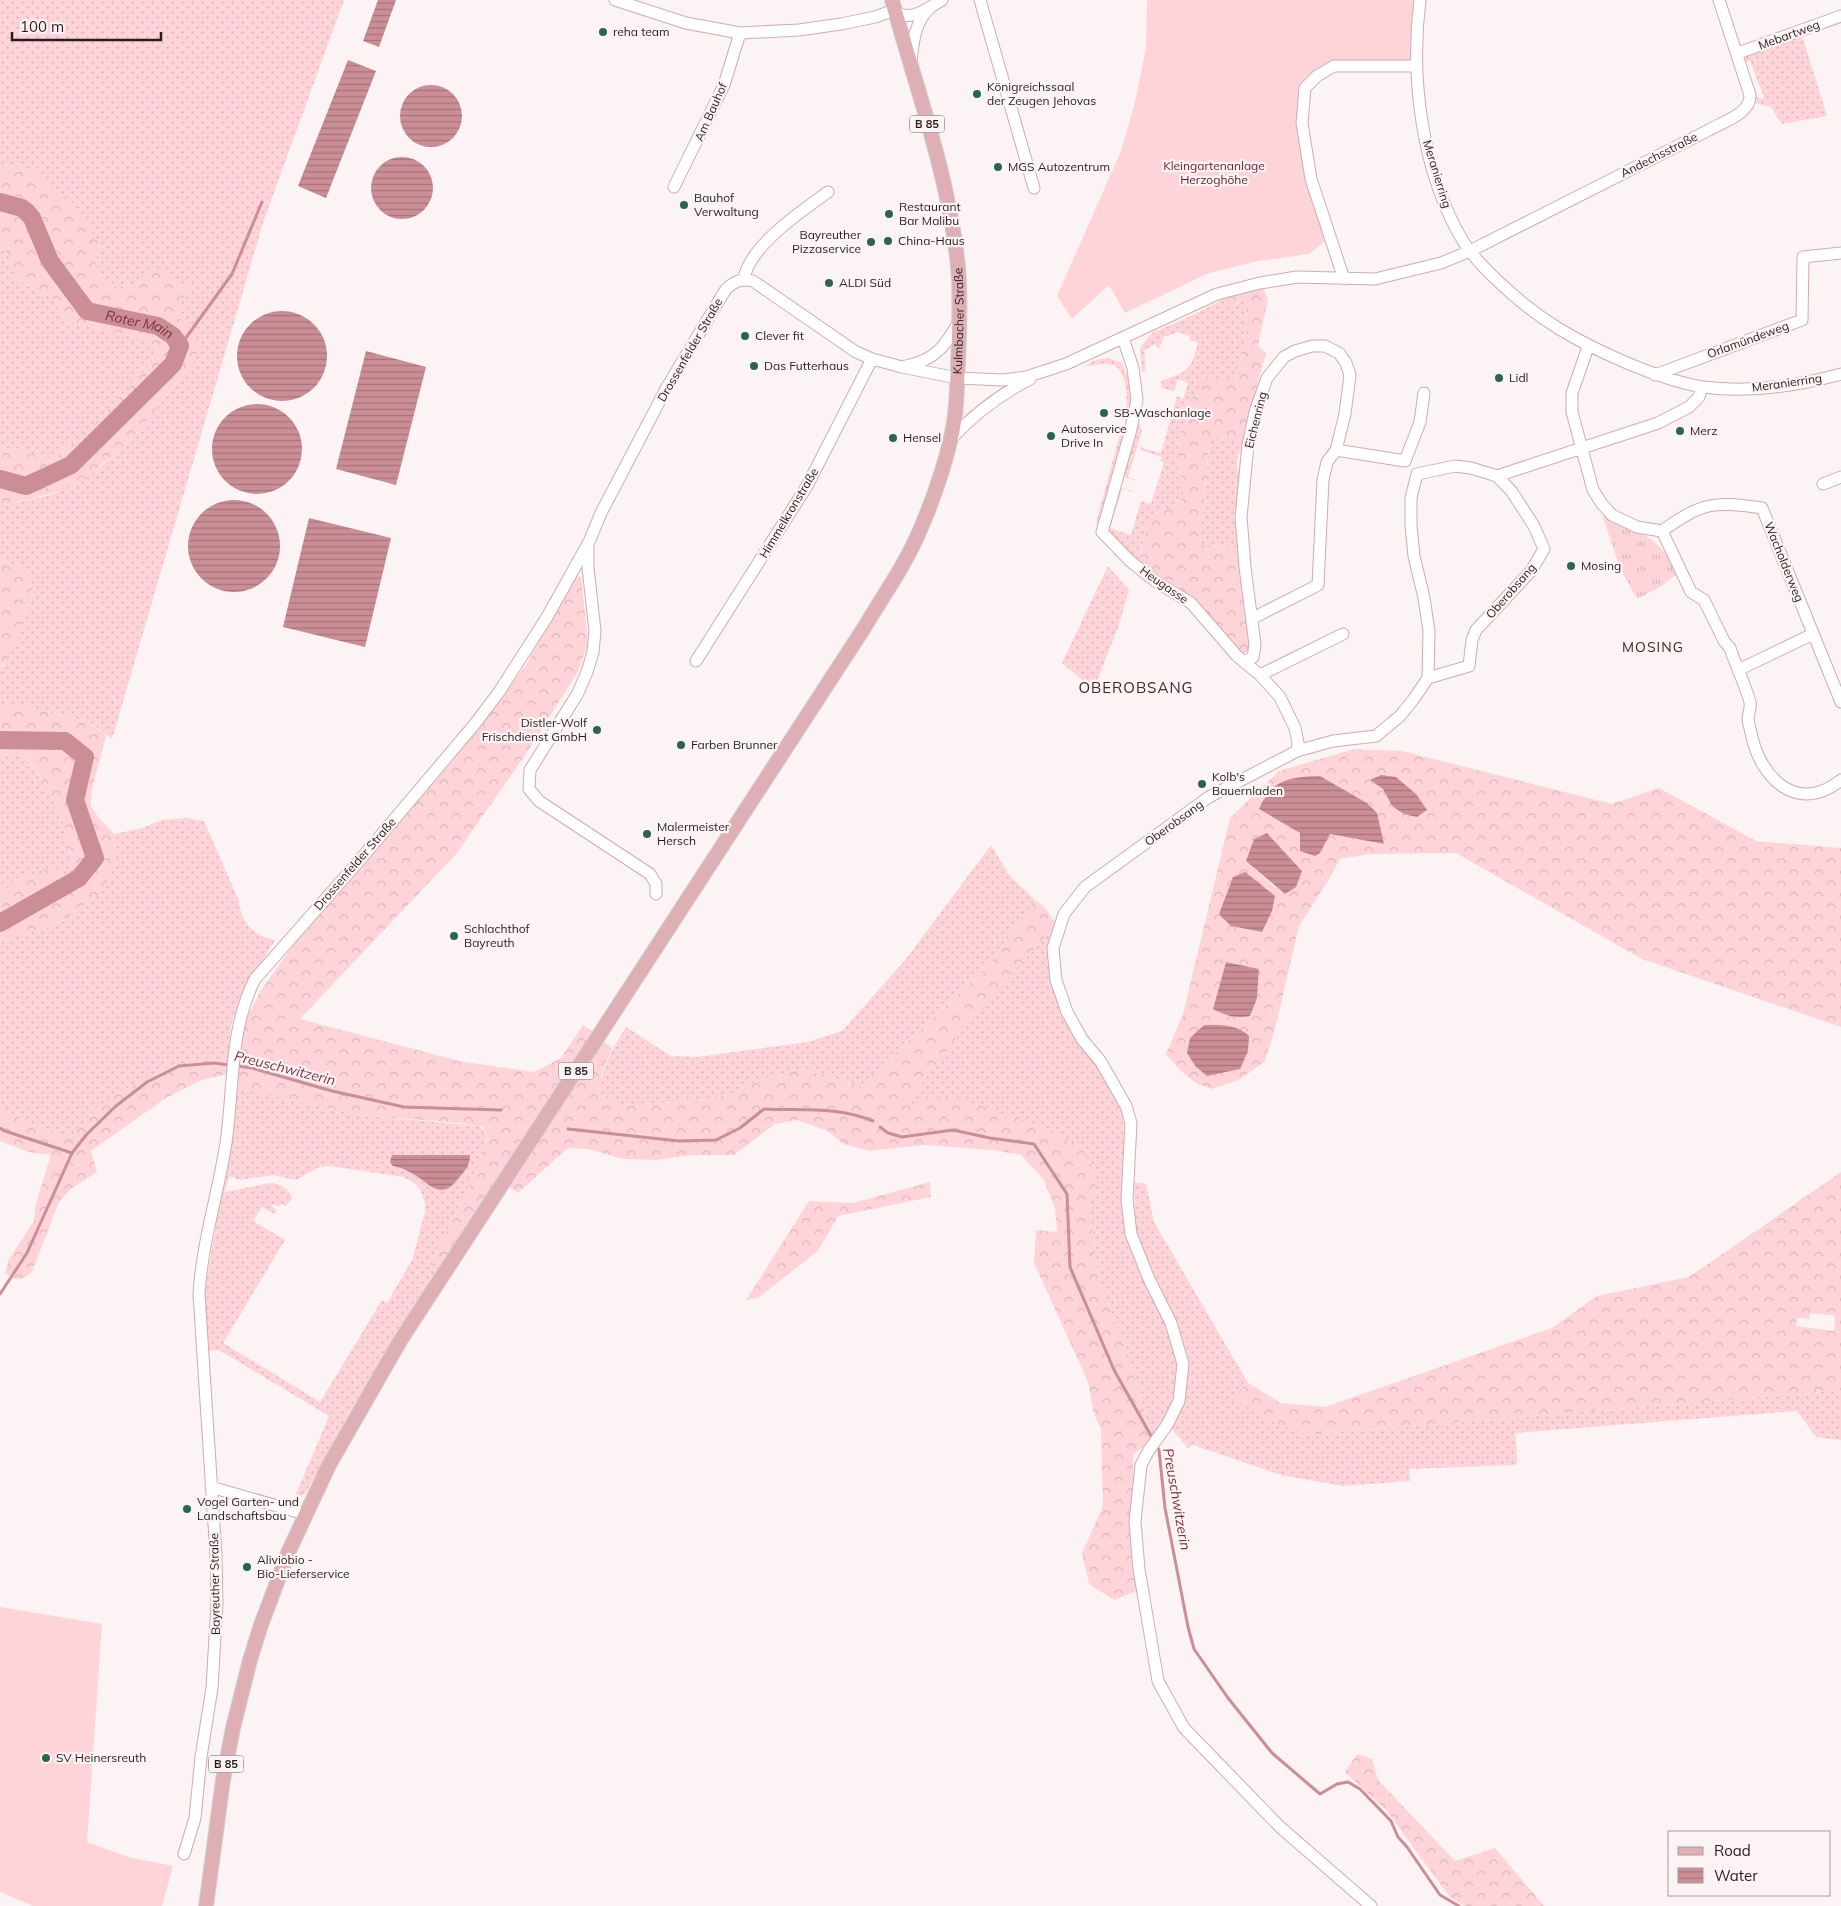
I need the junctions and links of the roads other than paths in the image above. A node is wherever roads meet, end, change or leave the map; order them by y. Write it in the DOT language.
graph roads {
  1 [pos="616,0"];
  2 [pos="942,0"];
  3 [pos="980,0"];
  4 [pos="1420,0"];
  5 [pos="1719,0"];
  6 [pos="896,4"];
  7 [pos="931,7"];
  8 [pos="1841,16"];
  9 [pos="740,33"];
  10 [pos="1738,53"];
  11 [pos="910,64"];
  12 [pos="1416,66"];
  13 [pos="674,188"];
  14 [pos="1034,188"];
  15 [pos="828,192"];
  16 [pos="1470,252"];
  17 [pos="1841,253"];
  18 [pos="744,279"];
  19 [pos="1344,279"];
  20 [pos="960,320"];
  21 [pos="1123,338"];
  22 [pos="1588,346"];
  23 [pos="872,359"];
  24 [pos="902,367"];
  25 [pos="1045,372"];
  26 [pos="1841,374"];
  27 [pos="1655,375"];
  28 [pos="957,378"];
  29 [pos="1702,387"];
  30 [pos="1424,393"];
  31 [pos="951,439"];
  32 [pos="1581,448"];
  33 [pos="1336,450"];
  34 [pos="1405,461"];
  35 [pos="1417,474"];
  36 [pos="1497,476"];
  37 [pos="1841,477"];
  38 [pos="1823,484"];
  39 [pos="1662,531"];
  40 [pos="589,542"];
  41 [pos="1253,618"];
  42 [pos="1343,634"];
  43 [pos="1813,634"];
  44 [pos="696,661"];
  45 [pos="1245,662"];
  46 [pos="1738,670"];
  47 [pos="1260,675"];
  48 [pos="1428,678"];
  49 [pos="1841,702"];
  50 [pos="1297,751"];
  51 [pos="1841,780"];
  52 [pos="656,894"];
  53 [pos="211,1222"];
  54 [pos="211,1488"];
  55 [pos="305,1514"];
  56 [pos="184,1854"];
  57 [pos="206,1906"];
  58 [pos="1371,1906"];
  1 -- 9 [label="street"];
  2 -- 7 [label="street"];
  3 -- 14 [label="street"];
  4 -- 12 [label="street, Meranierring"];
  5 -- 10 [label="street, Andechsstraße"];
  6 -- 7 [label="street"];
  6 -- 9 [label="street"];
  6 -- 11 [label="main road, Kulmbacher Straße / B 85"];
  7 -- 11 [label="street"];
  8 -- 10 [label="street, Mebartweg"];
  9 -- 13 [label="street, Am Bauhof"];
  10 -- 16 [label="street, Andechsstraße"];
  11 -- 20 [label="main road, Kulmbacher Straße / B 85"];
  12 -- 16 [label="street, Meranierring"];
  12 -- 19 [label="street"];
  15 -- 18 [label="street"];
  16 -- 19 [label="street"];
  16 -- 22 [label="street, Meranierring"];
  17 -- 27 [label="street, Orlamündeweg"];
  18 -- 23 [label="street"];
  18 -- 40 [label="street, Drossenfelder Straße"];
  19 -- 21 [label="street"];
  20 -- 24 [label="street"];
  20 -- 28 [label="main road, Kulmbacher Straße / B 85"];
  21 -- 25 [label="street"];
  21 -- 45 [label="street, Heugasse"];
  22 -- 27 [label="street, Meranierring"];
  22 -- 32 [label="street"];
  23 -- 24 [label="street"];
  23 -- 44 [label="street, Himmelkronstraße"];
  24 -- 28 [label="street"];
  25 -- 28 [label="street"];
  25 -- 31 [label="street"];
  26 -- 29 [label="street, Meranierring"];
  27 -- 29 [label="street, Meranierring"];
  28 -- 31 [label="main road, Kulmbacher Straße / B 85"];
  29 -- 32 [label="street"];
  30 -- 34 [label="street"];
  31 -- 55 [label="main road, B 85"];
  32 -- 36 [label="street"];
  32 -- 39 [label="street"];
  33 -- 34 [label="street"];
  33 -- 41 [label="street, Eichenring"];
  33 -- 41 [label="street, Eichenring"];
  34 -- 35 [label="street"];
  35 -- 36 [label="street"];
  35 -- 48 [label="street"];
  36 -- 48 [label="street, Oberobsang"];
  37 -- 38 [label="street"];
  39 -- 43 [label="street, Wacholderweg"];
  39 -- 46 [label="street"];
  40 -- 52 [label="street, Drossenfelder Straße"];
  40 -- 53 [label="street, Drossenfelder Straße"];
  41 -- 45 [label="street, Eichenring"];
  42 -- 47 [label="street"];
  43 -- 46 [label="street"];
  43 -- 49 [label="street, Wacholderweg"];
  45 -- 47 [label="street"];
  46 -- 51 [label="street"];
  47 -- 50 [label="street"];
  48 -- 50 [label="street, Oberobsang"];
  50 -- 58 [label="street, Oberobsang"];
  53 -- 54 [label="street, Bayreuther Straße"];
  54 -- 55 [label="street"];
  54 -- 56 [label="street, Bayreuther Straße"];
  55 -- 57 [label="main road, B 85"];
}
